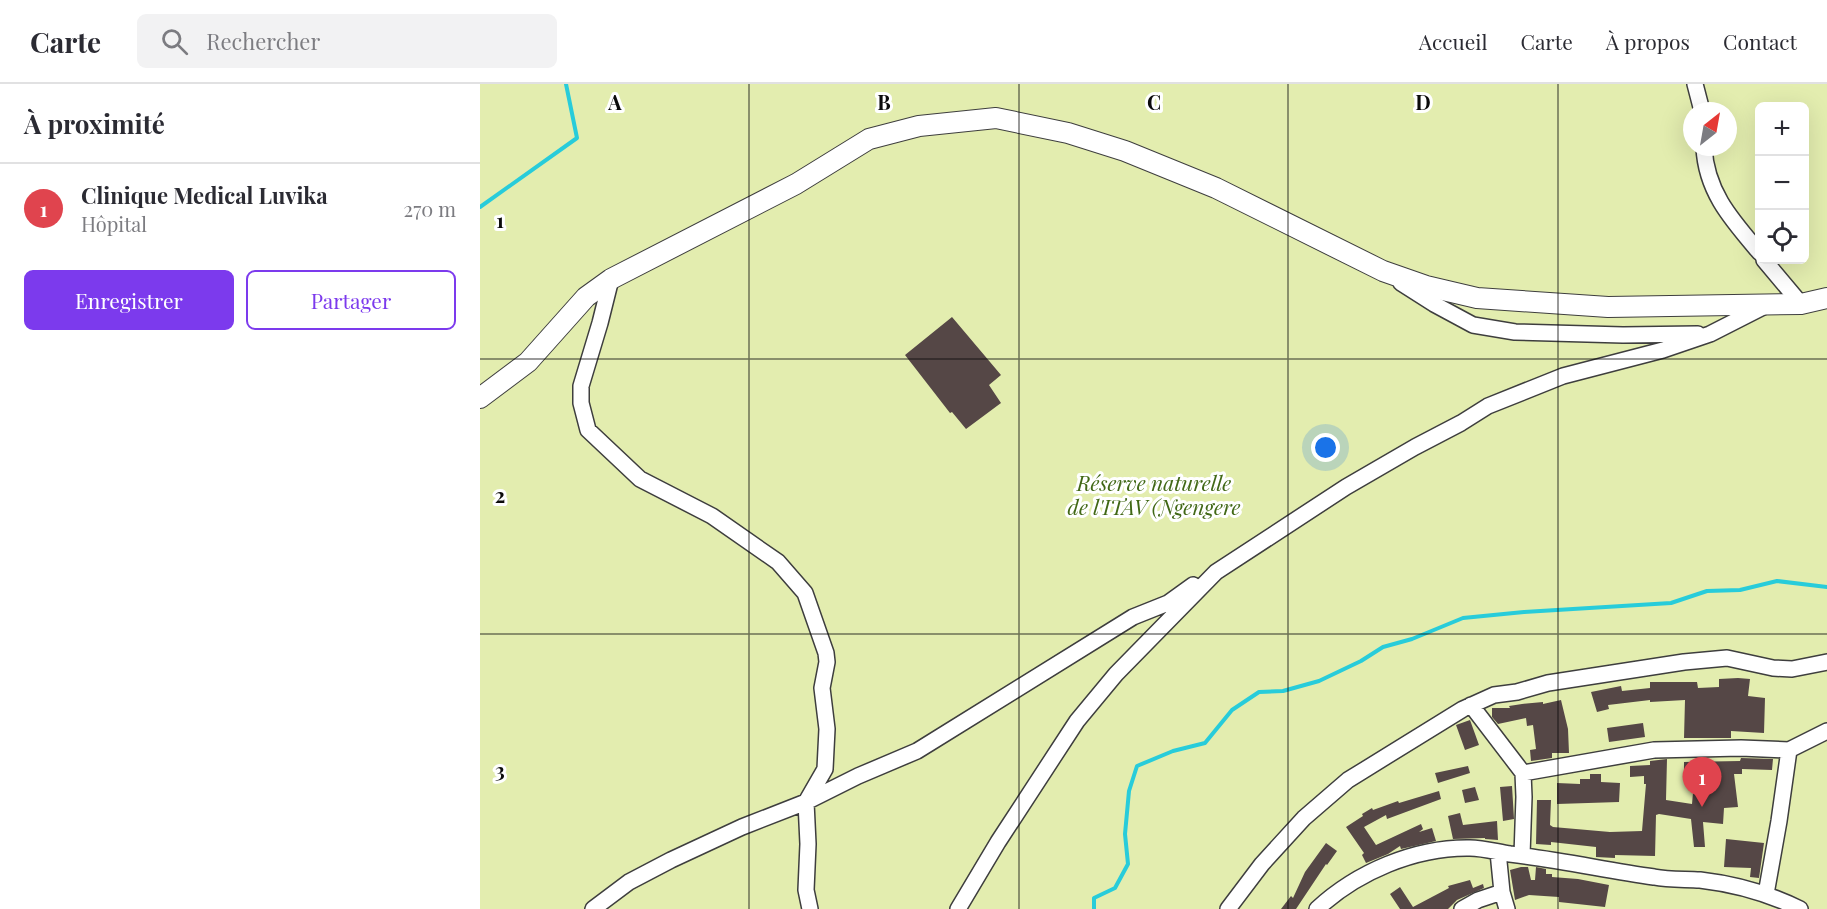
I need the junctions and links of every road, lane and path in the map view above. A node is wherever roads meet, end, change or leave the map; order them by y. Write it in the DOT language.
graph roads {
  1 [pos="1695,84"];
  2 [pos="1700,102"];
  3 [pos="1705,156"];
  4 [pos="1755,248"];
  5 [pos="1767,264"];
  6 [pos="1383,271"];
  7 [pos="610,279"];
  8 [pos="1827,298"];
  9 [pos="1771,304"];
  10 [pos="1801,304"];
  11 [pos="1710,334"];
  12 [pos="480,398"];
  13 [pos="1216,572"];
  14 [pos="1827,662"];
  15 [pos="1471,705"];
  16 [pos="1827,731"];
  17 [pos="1789,750"];
  18 [pos="1523,773"];
  19 [pos="806,802"];
  20 [pos="1497,852"];
  21 [pos="1522,855"];
  22 [pos="1502,892"];
  23 [pos="1766,894"];
  24 [pos="593,909"];
  25 [pos="810,909"];
  26 [pos="958,909"];
  27 [pos="1228,909"];
  28 [pos="1317,909"];
  29 [pos="1462,909"];
  30 [pos="1508,909"];
  31 [pos="1800,909"];
  1 -- 2 [label="street"];
  3 -- 4 [label="street"];
  5 -- 10 [label="street"];
  6 -- 7 [label="street"];
  6 -- 9 [label="street"];
  6 -- 11 [label="street"];
  7 -- 12 [label="street"];
  7 -- 19 [label="street"];
  8 -- 10 [label="street"];
  9 -- 10 [label="street"];
  9 -- 11 [label="street"];
  11 -- 13 [label="street"];
  13 -- 19 [label="street"];
  13 -- 26 [label="street"];
  14 -- 15 [label="street"];
  15 -- 18 [label="street"];
  15 -- 27 [label="street"];
  16 -- 17 [label="street"];
  17 -- 18 [label="street"];
  17 -- 23 [label="street"];
  18 -- 21 [label="street"];
  19 -- 24 [label="street"];
  19 -- 25 [label="street"];
  20 -- 21 [label="street"];
  20 -- 22 [label="street"];
  20 -- 28 [label="street"];
  21 -- 23 [label="street"];
  22 -- 29 [label="street"];
  22 -- 30 [label="street"];
  23 -- 31 [label="street"];
}
